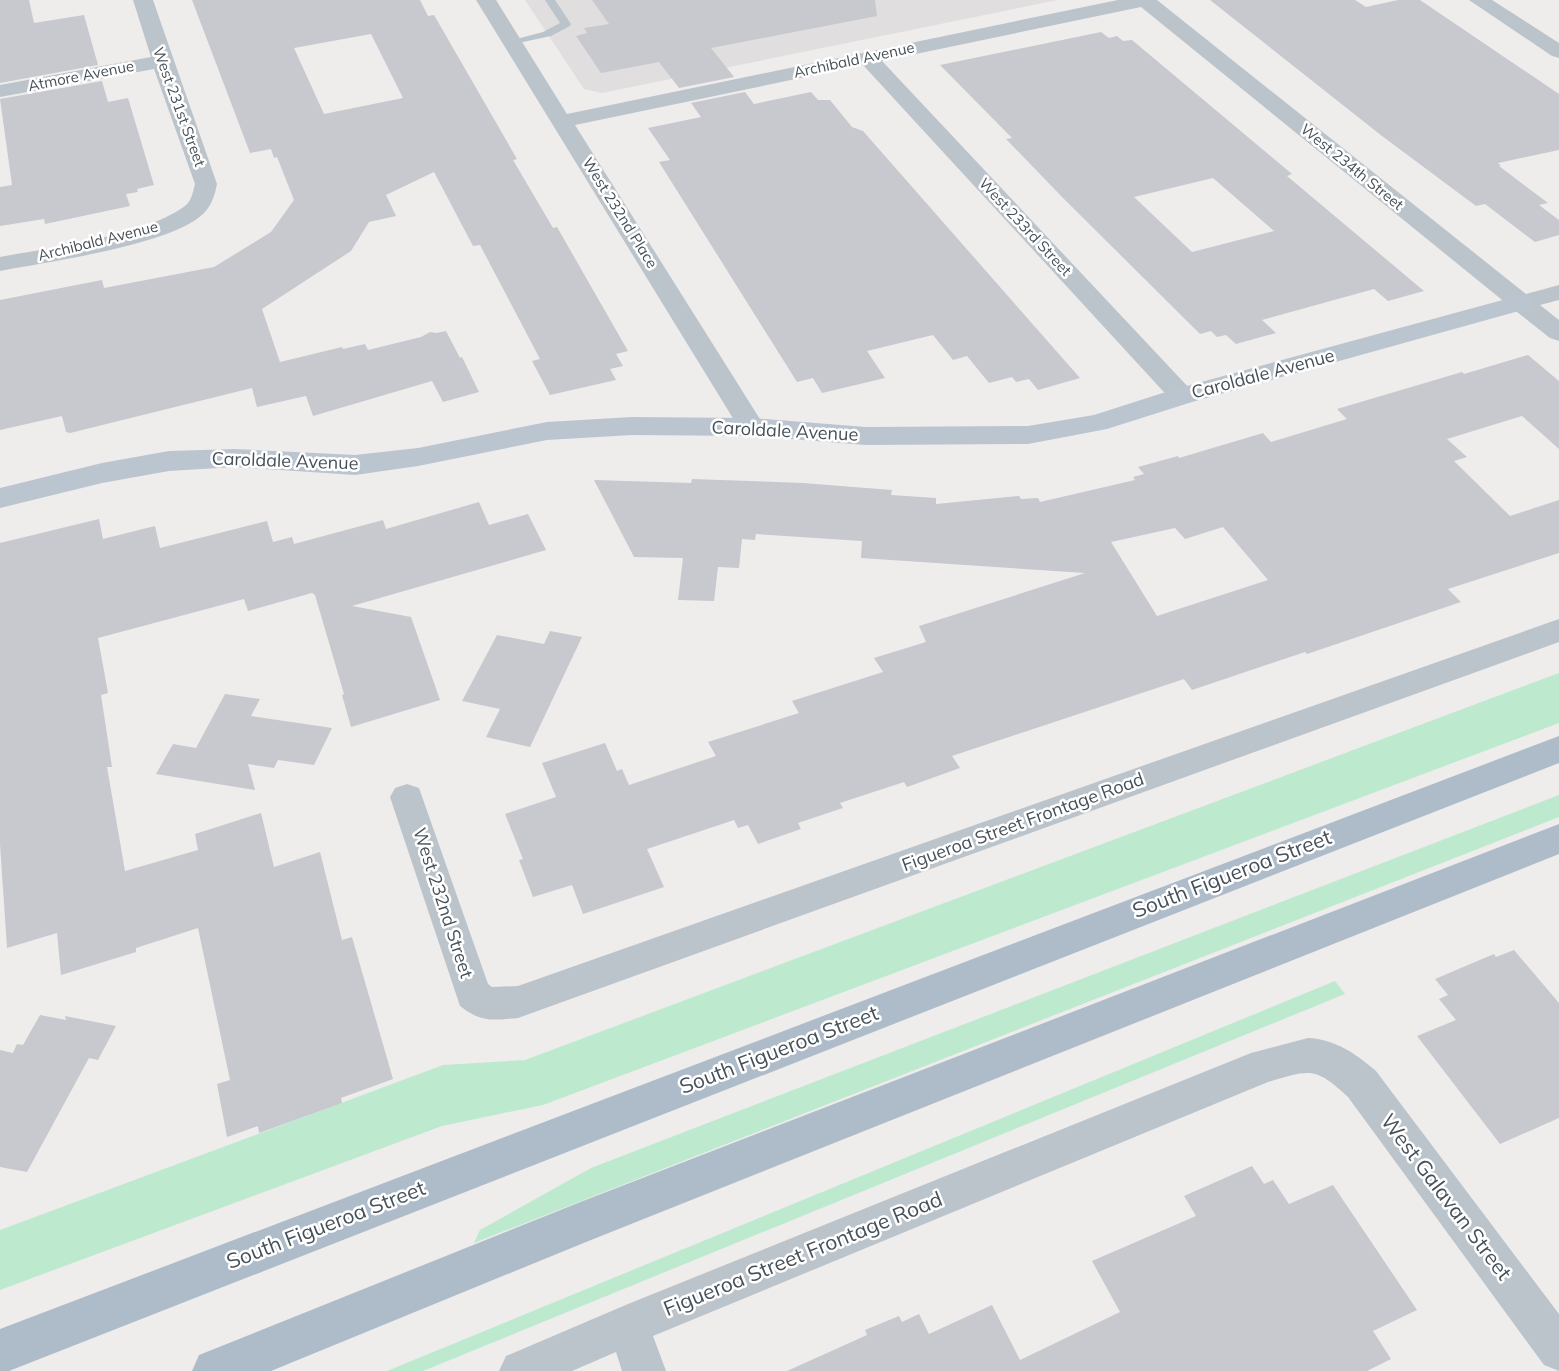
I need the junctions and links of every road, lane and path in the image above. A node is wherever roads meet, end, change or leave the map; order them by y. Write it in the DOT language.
graph roads {
  1 [pos="143,0"];
  2 [pos="486,0"];
  3 [pos="550,0"];
  4 [pos="1146,0"];
  5 [pos="1479,0"];
  6 [pos="513,43"];
  7 [pos="1559,52"];
  8 [pos="867,57"];
  9 [pos="162,61"];
  10 [pos="0,91"];
  11 [pos="562,121"];
  12 [pos="193,210"];
  13 [pos="0,264"];
  14 [pos="1559,292"];
  15 [pos="1521,303"];
  16 [pos="1559,333"];
  17 [pos="1182,396"];
  18 [pos="752,428"];
  19 [pos="0,498"];
  20 [pos="1559,630"];
  21 [pos="1559,749"];
  22 [pos="407,797"];
  23 [pos="1559,839"];
  24 [pos="486,1004"];
  25 [pos="1323,1055"];
  26 [pos="628,1325"];
  27 [pos="1559,1350"];
  28 [pos="3,1358"];
  29 [pos="215,1371"];
  30 [pos="521,1371"];
  31 [pos="644,1371"];
  1 -- 9 [label="street, West 231st Street"];
  2 -- 6 [label="street, West 232nd Place"];
  3 -- 6 [label="lane"];
  4 -- 8 [label="street, Archibald Avenue"];
  4 -- 15 [label="street, West 234th Street"];
  5 -- 7 [label="street"];
  6 -- 11 [label="street, West 232nd Place"];
  8 -- 11 [label="street, Archibald Avenue"];
  8 -- 17 [label="street, West 233rd Street"];
  9 -- 10 [label="street, Atmore Avenue"];
  9 -- 12 [label="street, West 231st Street"];
  11 -- 18 [label="street, West 232nd Place"];
  12 -- 13 [label="street, Archibald Avenue"];
  14 -- 15 [label="street, Caroldale Avenue"];
  15 -- 16 [label="street, West 234th Street"];
  15 -- 17 [label="street, Caroldale Avenue"];
  17 -- 18 [label="street, Caroldale Avenue"];
  18 -- 19 [label="street, Caroldale Avenue"];
  20 -- 24 [label="street, Figueroa Street Frontage Road"];
  21 -- 28 [label="main road, South Figueroa Street"];
  22 -- 24 [label="street, West 232nd Street"];
  23 -- 29 [label="main road"];
  25 -- 26 [label="street, Figueroa Street Frontage Road"];
  25 -- 27 [label="street, West Galavan Street"];
  26 -- 30 [label="street, Figueroa Street Frontage Road"];
  26 -- 31 [label="street"];
}
